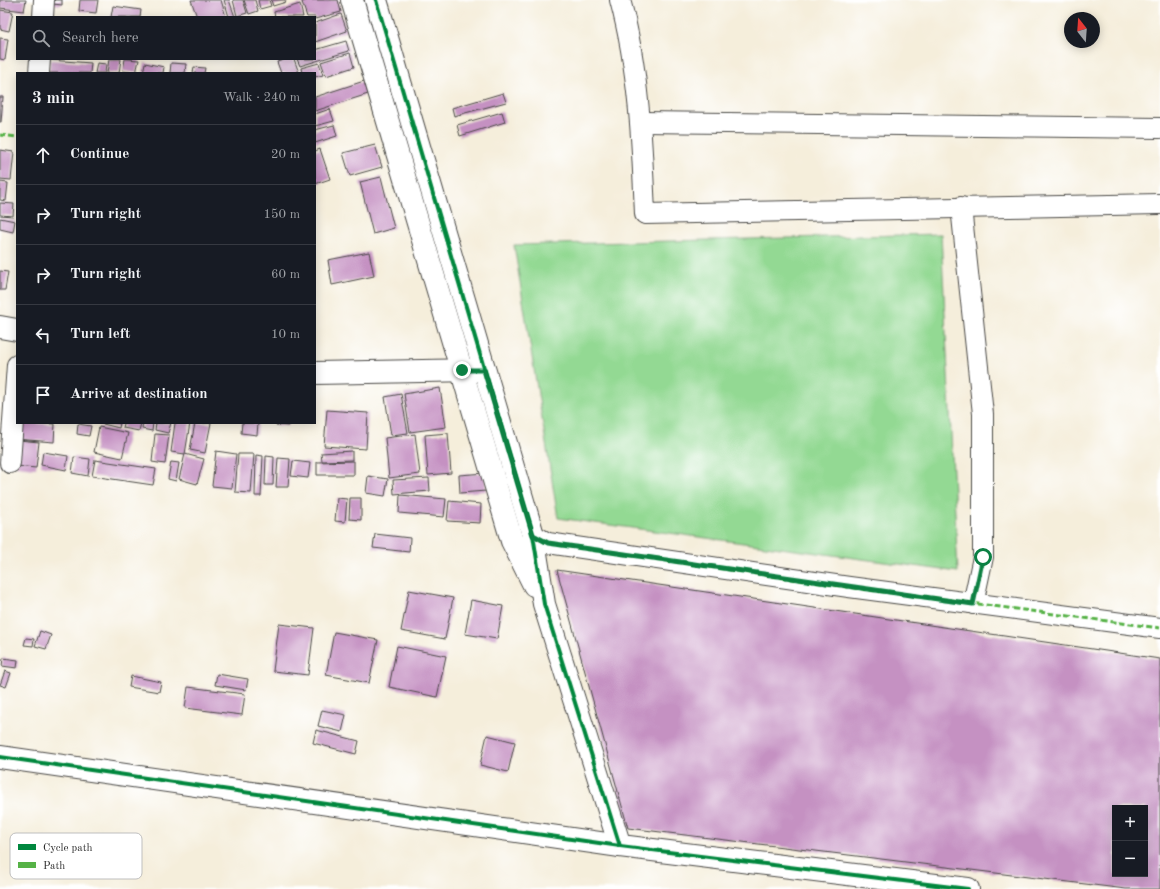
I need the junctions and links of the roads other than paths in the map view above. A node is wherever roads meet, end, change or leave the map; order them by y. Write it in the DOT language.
graph roads {
  1 [pos="44,0"];
  2 [pos="352,0"];
  3 [pos="376,0"];
  4 [pos="620,0"];
  5 [pos="43,16"];
  6 [pos="40,60"];
  7 [pos="39,72"];
  8 [pos="640,122"];
  9 [pos="1160,128"];
  10 [pos="1160,204"];
  11 [pos="961,207"];
  12 [pos="0,327"];
  13 [pos="16,330"];
  14 [pos="462,370"];
  15 [pos="484,370"];
  16 [pos="316,373"];
  17 [pos="16,379"];
  18 [pos="10,463"];
  19 [pos="533,535"];
  20 [pos="544,604"];
  21 [pos="973,604"];
  22 [pos="1160,628"];
  23 [pos="0,757"];
  24 [pos="620,846"];
  25 [pos="968,889"];
  1 -- 5 [label="street"];
  2 -- 14 [label="street"];
  3 -- 15 [label="street"];
  4 -- 8 [label="street"];
  6 -- 7 [label="street"];
  8 -- 9 [label="street"];
  8 -- 11 [label="street"];
  10 -- 11 [label="street"];
  11 -- 21 [label="street"];
  12 -- 13 [label="street"];
  14 -- 15 [label="street"];
  14 -- 16 [label="street"];
  14 -- 20 [label="street"];
  15 -- 19 [label="street"];
  17 -- 18 [label="street"];
  19 -- 20 [label="street"];
  19 -- 21 [label="street"];
  20 -- 24 [label="street"];
  21 -- 22 [label="street"];
  23 -- 24 [label="street"];
  24 -- 25 [label="street"];
}
